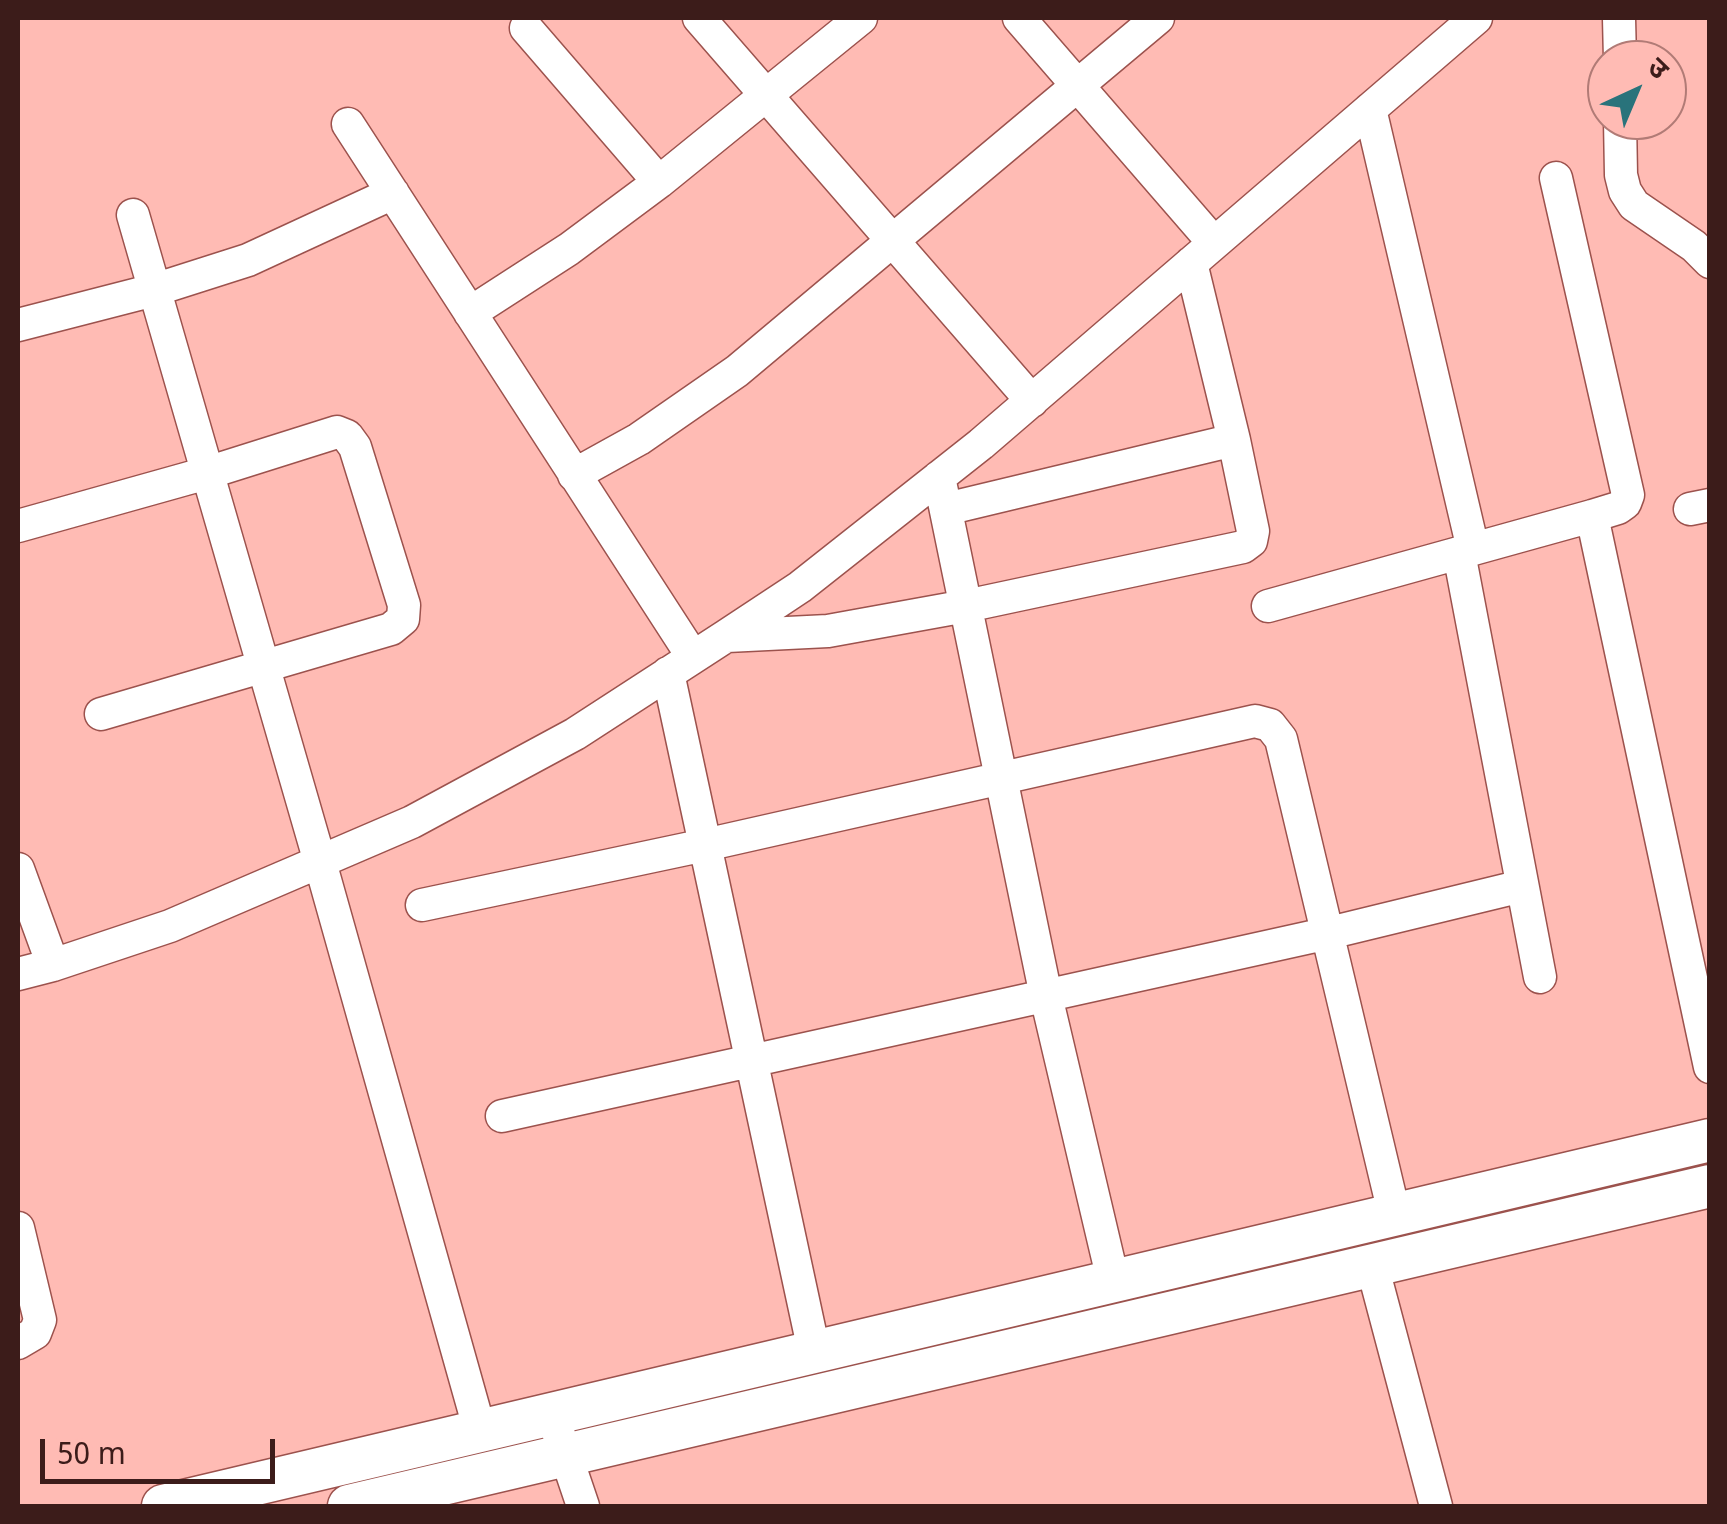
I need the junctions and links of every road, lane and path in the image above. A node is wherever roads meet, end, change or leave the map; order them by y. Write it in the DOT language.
graph roads {
  1 [pos="699,18"];
  2 [pos="861,18"];
  3 [pos="1019,18"];
  4 [pos="1158,18"];
  5 [pos="1466,20"];
  6 [pos="526,28"];
  7 [pos="1078,85"];
  8 [pos="767,96"];
  9 [pos="1370,109"];
  10 [pos="348,124"];
  11 [pos="1620,140"];
  12 [pos="1556,178"];
  13 [pos="659,182"];
  14 [pos="393,193"];
  15 [pos="133,214"];
  16 [pos="893,241"];
  17 [pos="1202,253"];
  18 [pos="1710,262"];
  19 [pos="154,290"];
  20 [pos="470,313"];
  21 [pos="18,325"];
  22 [pos="1032,401"];
  23 [pos="1234,440"];
  24 [pos="207,473"];
  25 [pos="574,475"];
  26 [pos="942,493"];
  27 [pos="1592,516"];
  28 [pos="18,526"];
  29 [pos="1466,551"];
  30 [pos="966,606"];
  31 [pos="1268,606"];
  32 [pos="726,636"];
  33 [pos="263,665"];
  34 [pos="680,665"];
  35 [pos="101,714"];
  36 [pos="1001,778"];
  37 [pos="705,845"];
  38 [pos="320,862"];
  39 [pos="18,868"];
  40 [pos="1522,886"];
  41 [pos="422,905"];
  42 [pos="1329,933"];
  43 [pos="53,966"];
  44 [pos="18,974"];
  45 [pos="1540,977"];
  46 [pos="1046,996"];
  47 [pos="752,1062"];
  48 [pos="1710,1067"];
  49 [pos="502,1116"];
  50 [pos="1710,1140"];
  51 [pos="1710,1186"];
  52 [pos="1394,1213"];
  53 [pos="18,1228"];
  54 [pos="1372,1266"];
  55 [pos="1113,1280"];
  56 [pos="18,1344"];
  57 [pos="814,1352"];
  58 [pos="551,1414"];
  59 [pos="480,1431"];
  60 [pos="566,1455"];
  61 [pos="163,1506"];
  62 [pos="348,1506"];
  63 [pos="583,1506"];
  64 [pos="1436,1506"];
  1 -- 8 [label="street"];
  2 -- 8 [label="street"];
  3 -- 7 [label="street"];
  4 -- 7 [label="street"];
  5 -- 9 [label="street"];
  6 -- 13 [label="street"];
  7 -- 16 [label="street"];
  7 -- 17 [label="street"];
  8 -- 13 [label="street"];
  8 -- 16 [label="street"];
  9 -- 17 [label="street"];
  9 -- 29 [label="street"];
  10 -- 14 [label="street"];
  11 -- 18 [label="street"];
  12 -- 27 [label="street"];
  13 -- 20 [label="street"];
  14 -- 19 [label="street"];
  14 -- 20 [label="street"];
  15 -- 19 [label="street"];
  16 -- 22 [label="street"];
  16 -- 25 [label="street"];
  17 -- 22 [label="street"];
  17 -- 23 [label="street"];
  19 -- 21 [label="street"];
  19 -- 24 [label="street"];
  20 -- 25 [label="street"];
  22 -- 26 [label="street"];
  23 -- 26 [label="street"];
  23 -- 30 [label="street"];
  24 -- 28 [label="street"];
  24 -- 33 [label="street"];
  24 -- 33 [label="street"];
  25 -- 34 [label="street"];
  26 -- 30 [label="street"];
  26 -- 32 [label="street"];
  27 -- 29 [label="street"];
  27 -- 48 [label="street"];
  29 -- 31 [label="street"];
  29 -- 40 [label="street"];
  30 -- 32 [label="street"];
  30 -- 36 [label="street"];
  32 -- 34 [label="street"];
  33 -- 35 [label="street"];
  33 -- 38 [label="street"];
  34 -- 37 [label="street"];
  34 -- 38 [label="street"];
  36 -- 37 [label="street"];
  36 -- 42 [label="street"];
  36 -- 46 [label="street"];
  37 -- 41 [label="street"];
  37 -- 47 [label="street"];
  38 -- 43 [label="street"];
  38 -- 59 [label="street"];
  39 -- 43 [label="street"];
  40 -- 42 [label="street"];
  40 -- 45 [label="street"];
  42 -- 46 [label="street"];
  42 -- 52 [label="street"];
  43 -- 44 [label="street"];
  46 -- 47 [label="street"];
  46 -- 55 [label="street"];
  47 -- 49 [label="street"];
  47 -- 57 [label="street"];
  50 -- 52 [label="main road"];
  51 -- 54 [label="main road"];
  52 -- 55 [label="main road"];
  53 -- 56 [label="street"];
  54 -- 60 [label="main road"];
  54 -- 64 [label="street"];
  55 -- 57 [label="main road"];
  57 -- 58 [label="main road"];
  58 -- 59 [label="main road"];
  58 -- 60 [label="street"];
  59 -- 61 [label="main road"];
  60 -- 62 [label="main road"];
  60 -- 63 [label="street"];
}
